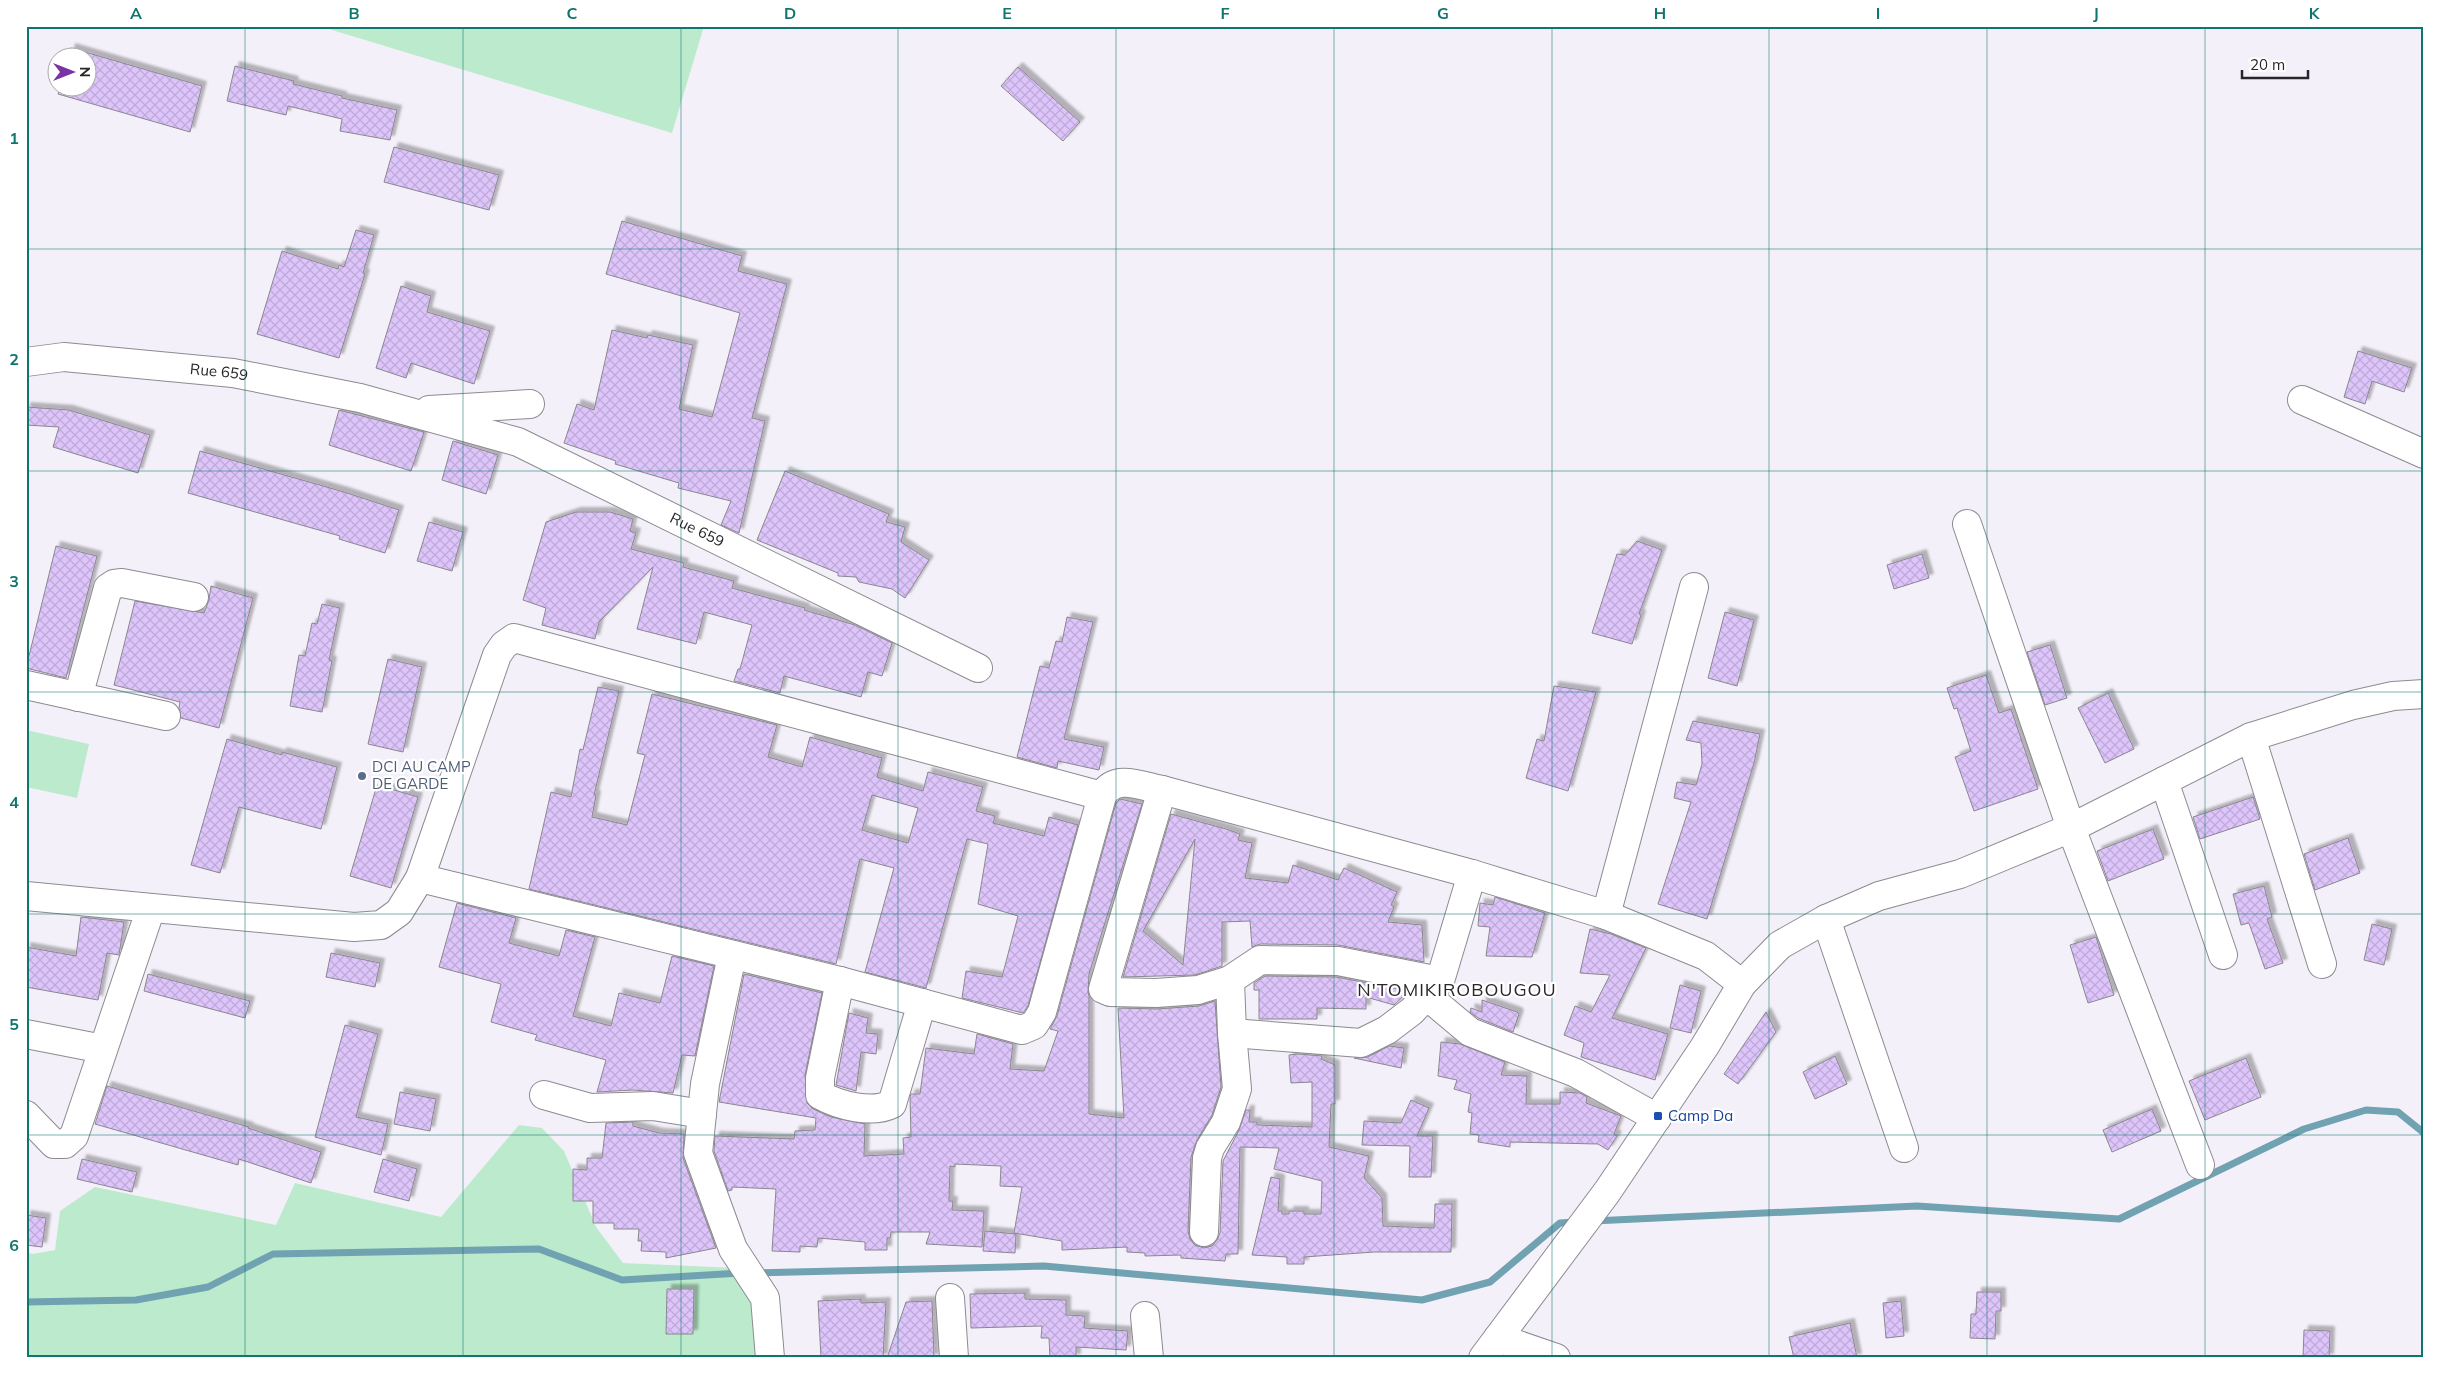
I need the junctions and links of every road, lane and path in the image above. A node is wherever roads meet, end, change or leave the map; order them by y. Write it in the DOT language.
graph roads {
  1 [pos="26,362"];
  2 [pos="2302,400"];
  3 [pos="530,404"];
  4 [pos="408,411"];
  5 [pos="2424,454"];
  6 [pos="1967,524"];
  7 [pos="1694,587"];
  8 [pos="194,597"];
  9 [pos="978,668"];
  10 [pos="26,686"];
  11 [pos="2424,694"];
  12 [pos="78,697"];
  13 [pos="166,716"];
  14 [pos="2252,738"];
  15 [pos="2164,781"];
  16 [pos="1162,790"];
  17 [pos="1102,796"];
  18 [pos="2071,828"];
  19 [pos="1472,874"];
  20 [pos="420,878"];
  21 [pos="26,896"];
  22 [pos="151,908"];
  23 [pos="1606,915"];
  24 [pos="1826,920"];
  25 [pos="732,955"];
  26 [pos="2223,955"];
  27 [pos="2322,964"];
  28 [pos="1230,980"];
  29 [pos="840,981"];
  30 [pos="1742,984"];
  31 [pos="1434,988"];
  32 [pos="922,1004"];
  33 [pos="1232,1033"];
  34 [pos="26,1034"];
  35 [pos="103,1049"];
  36 [pos="544,1095"];
  37 [pos="702,1114"];
  38 [pos="26,1115"];
  39 [pos="1657,1118"];
  40 [pos="1904,1148"];
  41 [pos="2200,1165"];
  42 [pos="1204,1232"];
  43 [pos="950,1298"];
  44 [pos="1145,1316"];
  45 [pos="1491,1348"];
  46 [pos="770,1358"];
  47 [pos="954,1358"];
  48 [pos="1149,1358"];
  49 [pos="1556,1358"];
  1 -- 4 [label="street, Rue 659"];
  2 -- 5 [label="street"];
  3 -- 4 [label="street, Rue 659"];
  4 -- 9 [label="street, Rue 659"];
  6 -- 18 [label="street"];
  7 -- 23 [label="street"];
  8 -- 12 [label="street"];
  10 -- 12 [label="street"];
  11 -- 14 [label="street"];
  12 -- 13 [label="street"];
  14 -- 15 [label="street"];
  14 -- 27 [label="street"];
  15 -- 18 [label="street"];
  15 -- 26 [label="street"];
  16 -- 17 [label="street"];
  16 -- 19 [label="street"];
  16 -- 28 [label="street"];
  17 -- 20 [label="street"];
  17 -- 32 [label="street"];
  18 -- 24 [label="street"];
  18 -- 41 [label="street"];
  19 -- 23 [label="street"];
  19 -- 31 [label="street"];
  20 -- 22 [label="street"];
  20 -- 25 [label="street"];
  21 -- 22 [label="street"];
  22 -- 35 [label="street"];
  23 -- 30 [label="street"];
  24 -- 30 [label="street"];
  24 -- 40 [label="street"];
  25 -- 29 [label="street"];
  25 -- 37 [label="street"];
  28 -- 31 [label="street"];
  28 -- 33 [label="street"];
  29 -- 32 [label="street"];
  29 -- 32 [label="street"];
  30 -- 39 [label="street"];
  31 -- 33 [label="street"];
  31 -- 39 [label="street"];
  33 -- 42 [label="street"];
  34 -- 35 [label="street"];
  35 -- 38 [label="street"];
  36 -- 37 [label="street"];
  37 -- 46 [label="street"];
  39 -- 45 [label="street"];
  43 -- 47 [label="street"];
  44 -- 48 [label="street"];
  45 -- 49 [label="street"];
}
